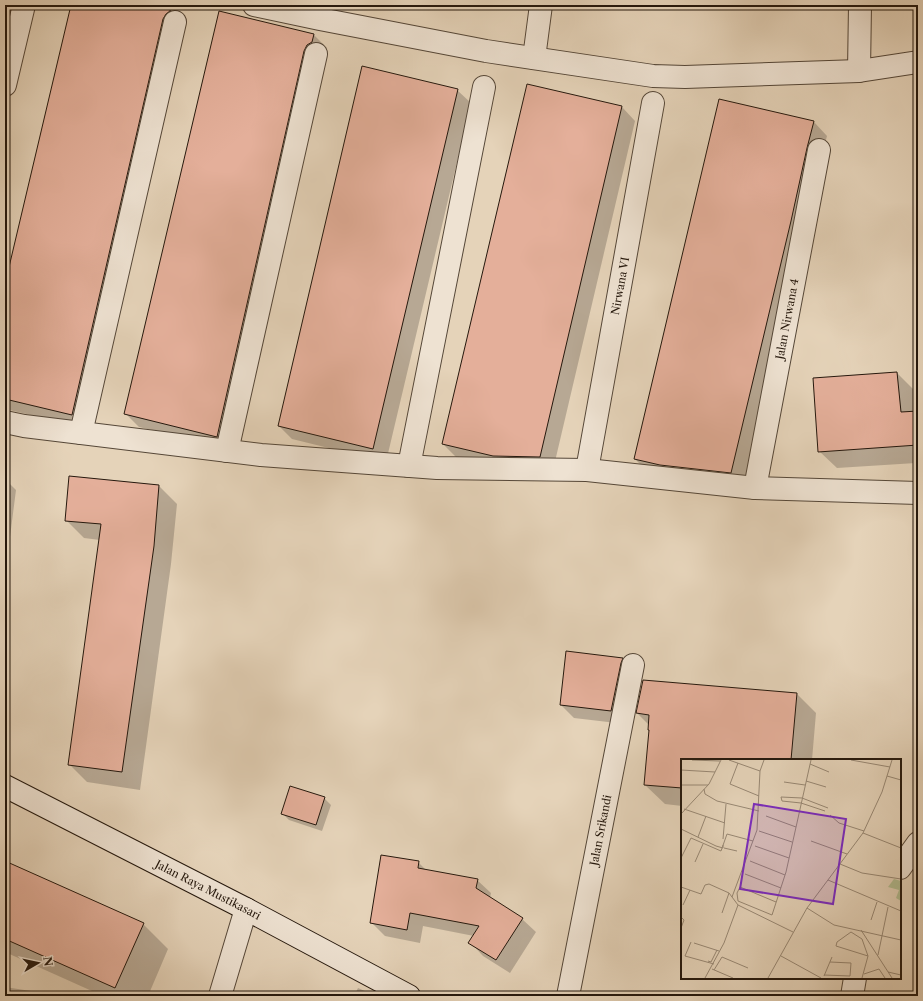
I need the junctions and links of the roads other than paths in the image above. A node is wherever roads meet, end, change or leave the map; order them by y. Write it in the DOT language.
graph roads {
  1 [pos="24,5"];
  2 [pos="254,5"];
  3 [pos="541,5"];
  4 [pos="860,5"];
  5 [pos="175,22"];
  6 [pos="316,54"];
  7 [pos="534,58"];
  8 [pos="918,62"];
  9 [pos="859,70"];
  10 [pos="5,85"];
  11 [pos="484,87"];
  12 [pos="653,103"];
  13 [pos="819,150"];
  14 [pos="5,422"];
  15 [pos="81,433"];
  16 [pos="227,451"];
  17 [pos="409,466"];
  18 [pos="587,470"];
  19 [pos="755,488"];
  20 [pos="918,493"];
  21 [pos="633,664"];
  22 [pos="5,786"];
  23 [pos="918,843"];
  24 [pos="901,867"];
  25 [pos="246,909"];
  26 [pos="855,979"];
  27 [pos="220,996"];
  28 [pos="409,996"];
  29 [pos="568,996"];
  30 [pos="852,996"];
  1 -- 10 [label="street"];
  2 -- 7 [label="street"];
  3 -- 7 [label="street"];
  4 -- 9 [label="street"];
  5 -- 15 [label="street"];
  6 -- 16 [label="street"];
  7 -- 9 [label="street"];
  8 -- 9 [label="street"];
  11 -- 17 [label="street"];
  12 -- 18 [label="street, Nirwana VI"];
  13 -- 19 [label="street, Jalan Nirwana 4"];
  14 -- 15 [label="street"];
  15 -- 16 [label="street"];
  16 -- 17 [label="street"];
  17 -- 18 [label="street"];
  18 -- 19 [label="street"];
  19 -- 20 [label="street"];
  21 -- 29 [label="street, Jalan Srikandi"];
  22 -- 25 [label="street, Jalan Raya Mustikasari"];
  23 -- 24 [label="street"];
  25 -- 27 [label="street"];
  25 -- 28 [label="street, Jalan Raya Mustikasari"];
  26 -- 30 [label="street"];
}
